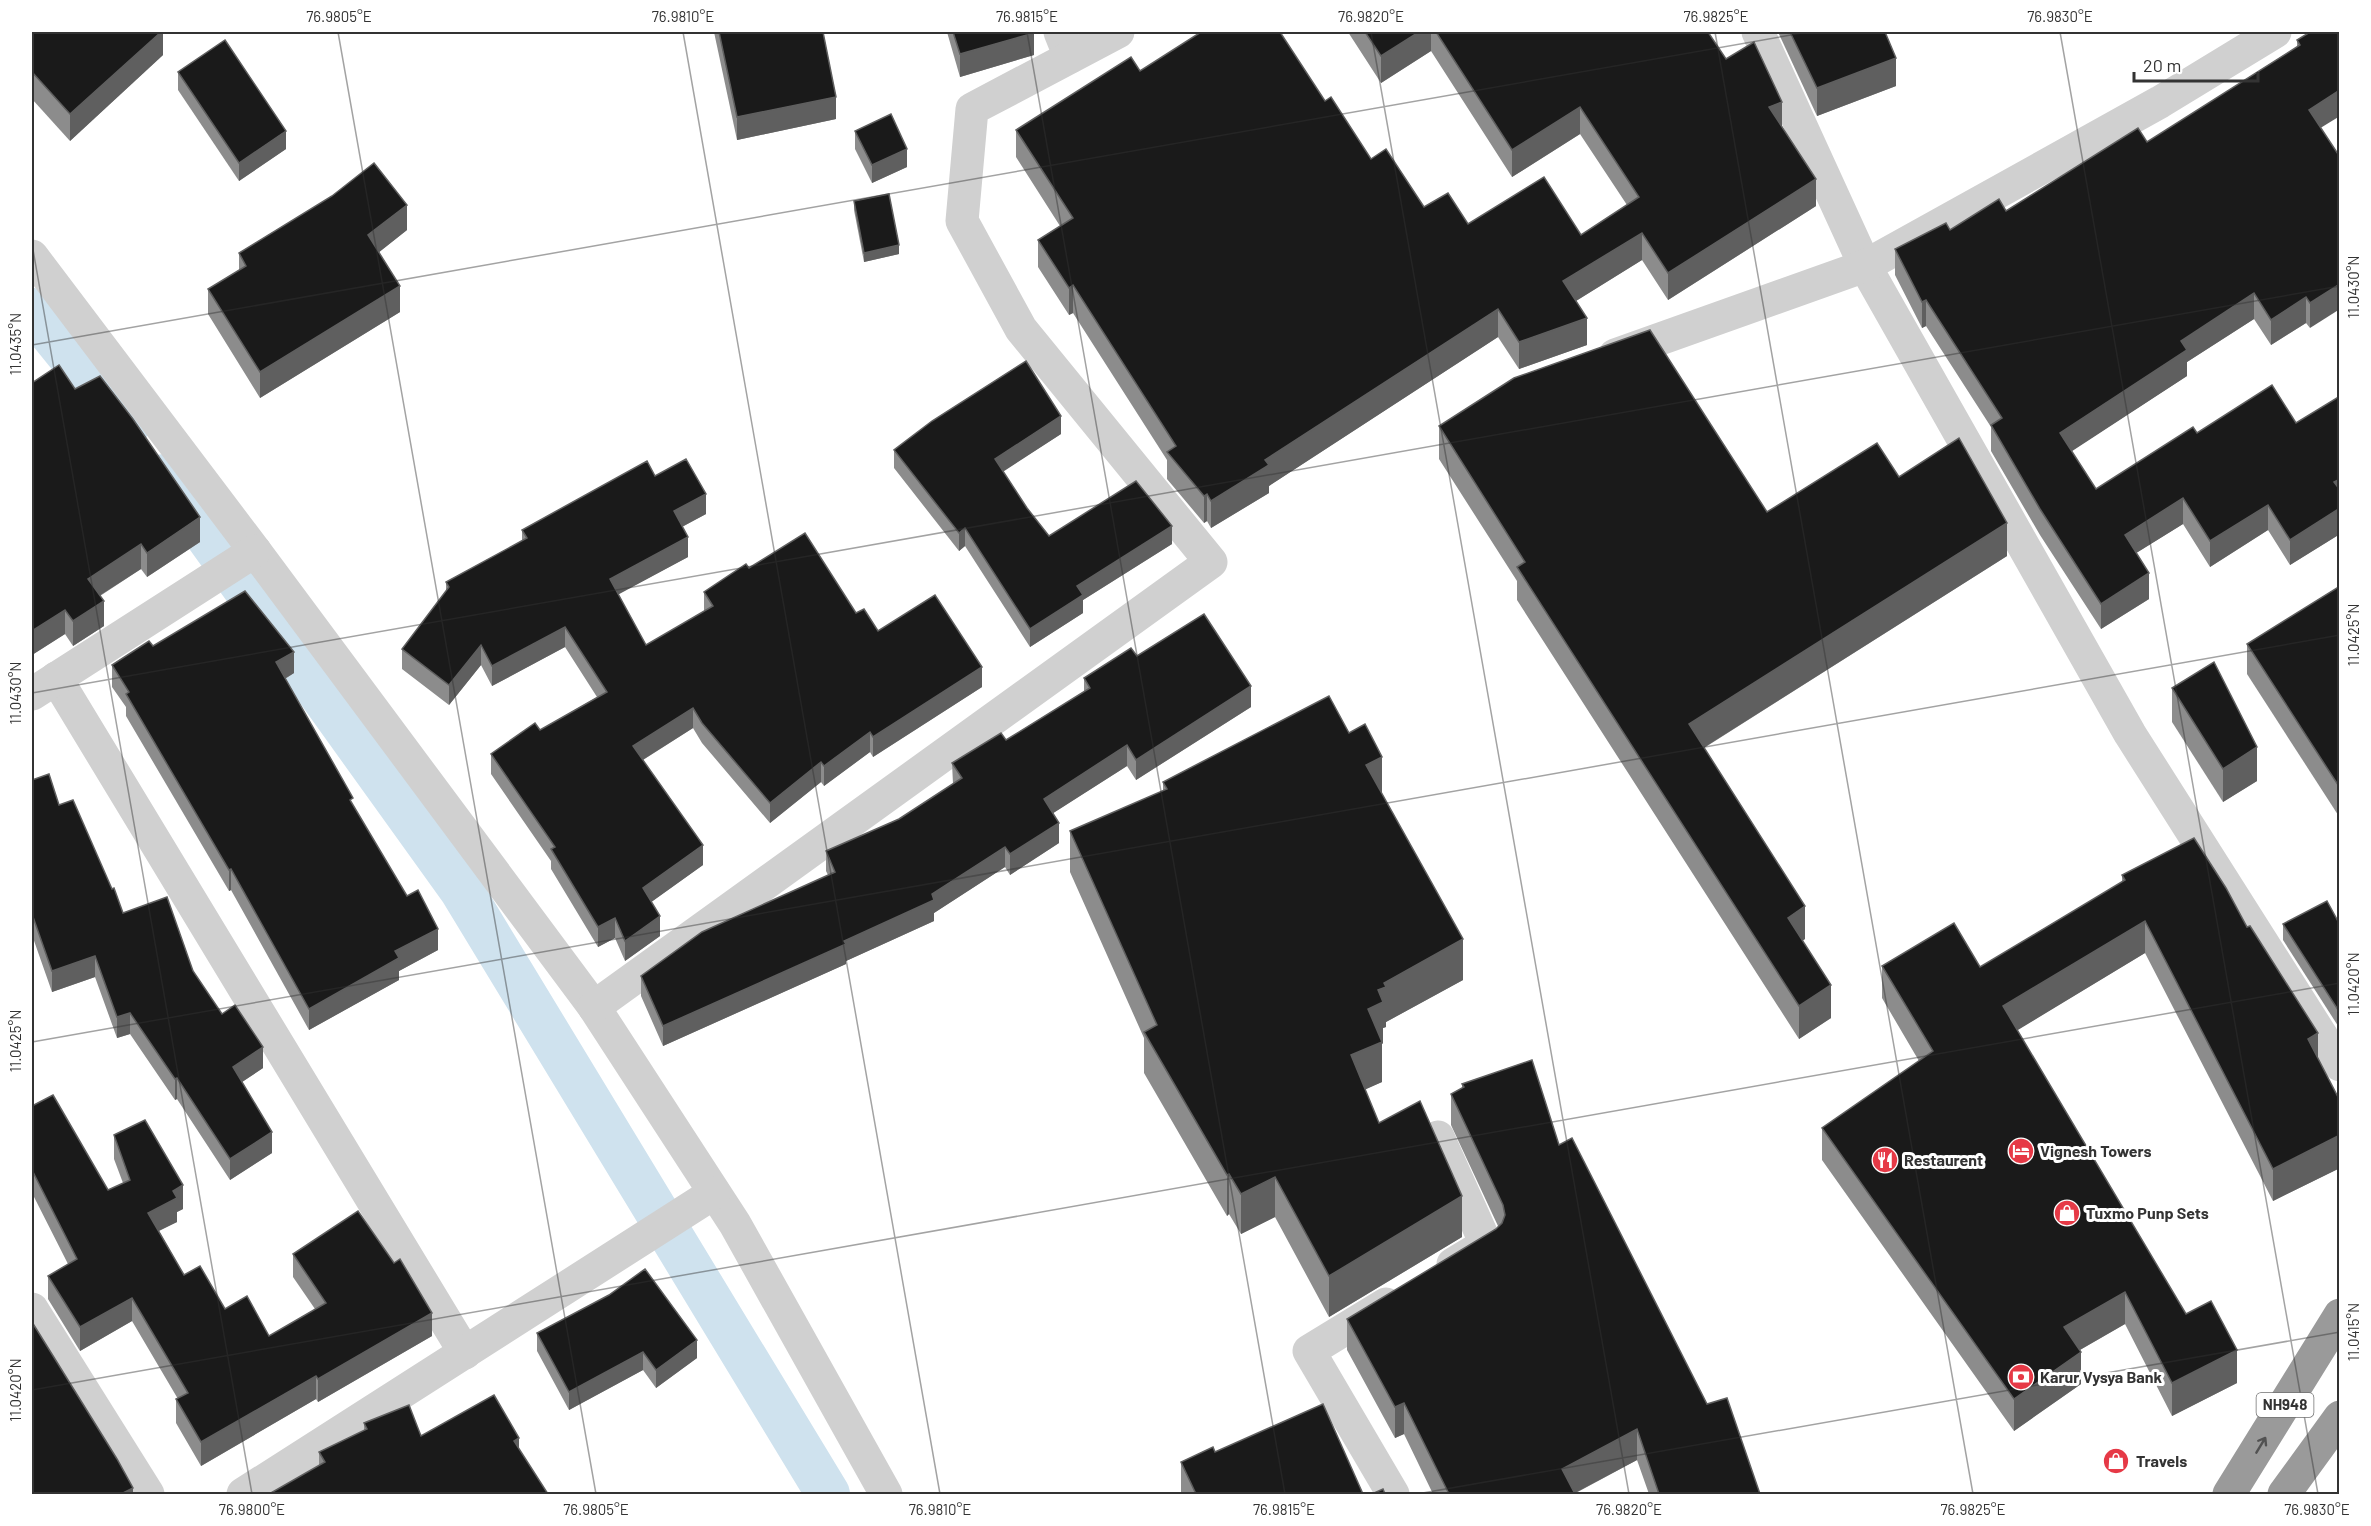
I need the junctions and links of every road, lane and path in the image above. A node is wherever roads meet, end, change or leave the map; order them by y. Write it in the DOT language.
graph roads {
  1 [pos="1118,32"];
  2 [pos="1758,32"];
  3 [pos="2275,32"];
  4 [pos="1065,44"];
  5 [pos="32,256"];
  6 [pos="1865,266"];
  7 [pos="1584,366"];
  8 [pos="254,552"];
  9 [pos="44,686"];
  10 [pos="594,1007"];
  11 [pos="2340,1065"];
  12 [pos="1438,1137"];
  13 [pos="712,1193"];
  14 [pos="32,1309"];
  15 [pos="2340,1315"];
  16 [pos="465,1353"];
  17 [pos="2340,1418"];
  18 [pos="148,1494"];
  19 [pos="243,1494"];
  20 [pos="886,1494"];
  21 [pos="1393,1494"];
  22 [pos="2229,1494"];
  23 [pos="2284,1494"];
  1 -- 4 [label="street"];
  2 -- 6 [label="street"];
  3 -- 6 [label="street"];
  4 -- 10 [label="street"];
  5 -- 8 [label="street"];
  6 -- 7 [label="street"];
  6 -- 11 [label="street"];
  8 -- 9 [label="street"];
  8 -- 10 [label="street"];
  9 -- 16 [label="street"];
  10 -- 13 [label="street"];
  12 -- 21 [label="street"];
  13 -- 16 [label="street"];
  13 -- 20 [label="street"];
  14 -- 18 [label="street"];
  22 -- 15 [label="highway, NH948, one-way"];
  16 -- 19 [label="street"];
  17 -- 23 [label="highway, NH948"];
}
